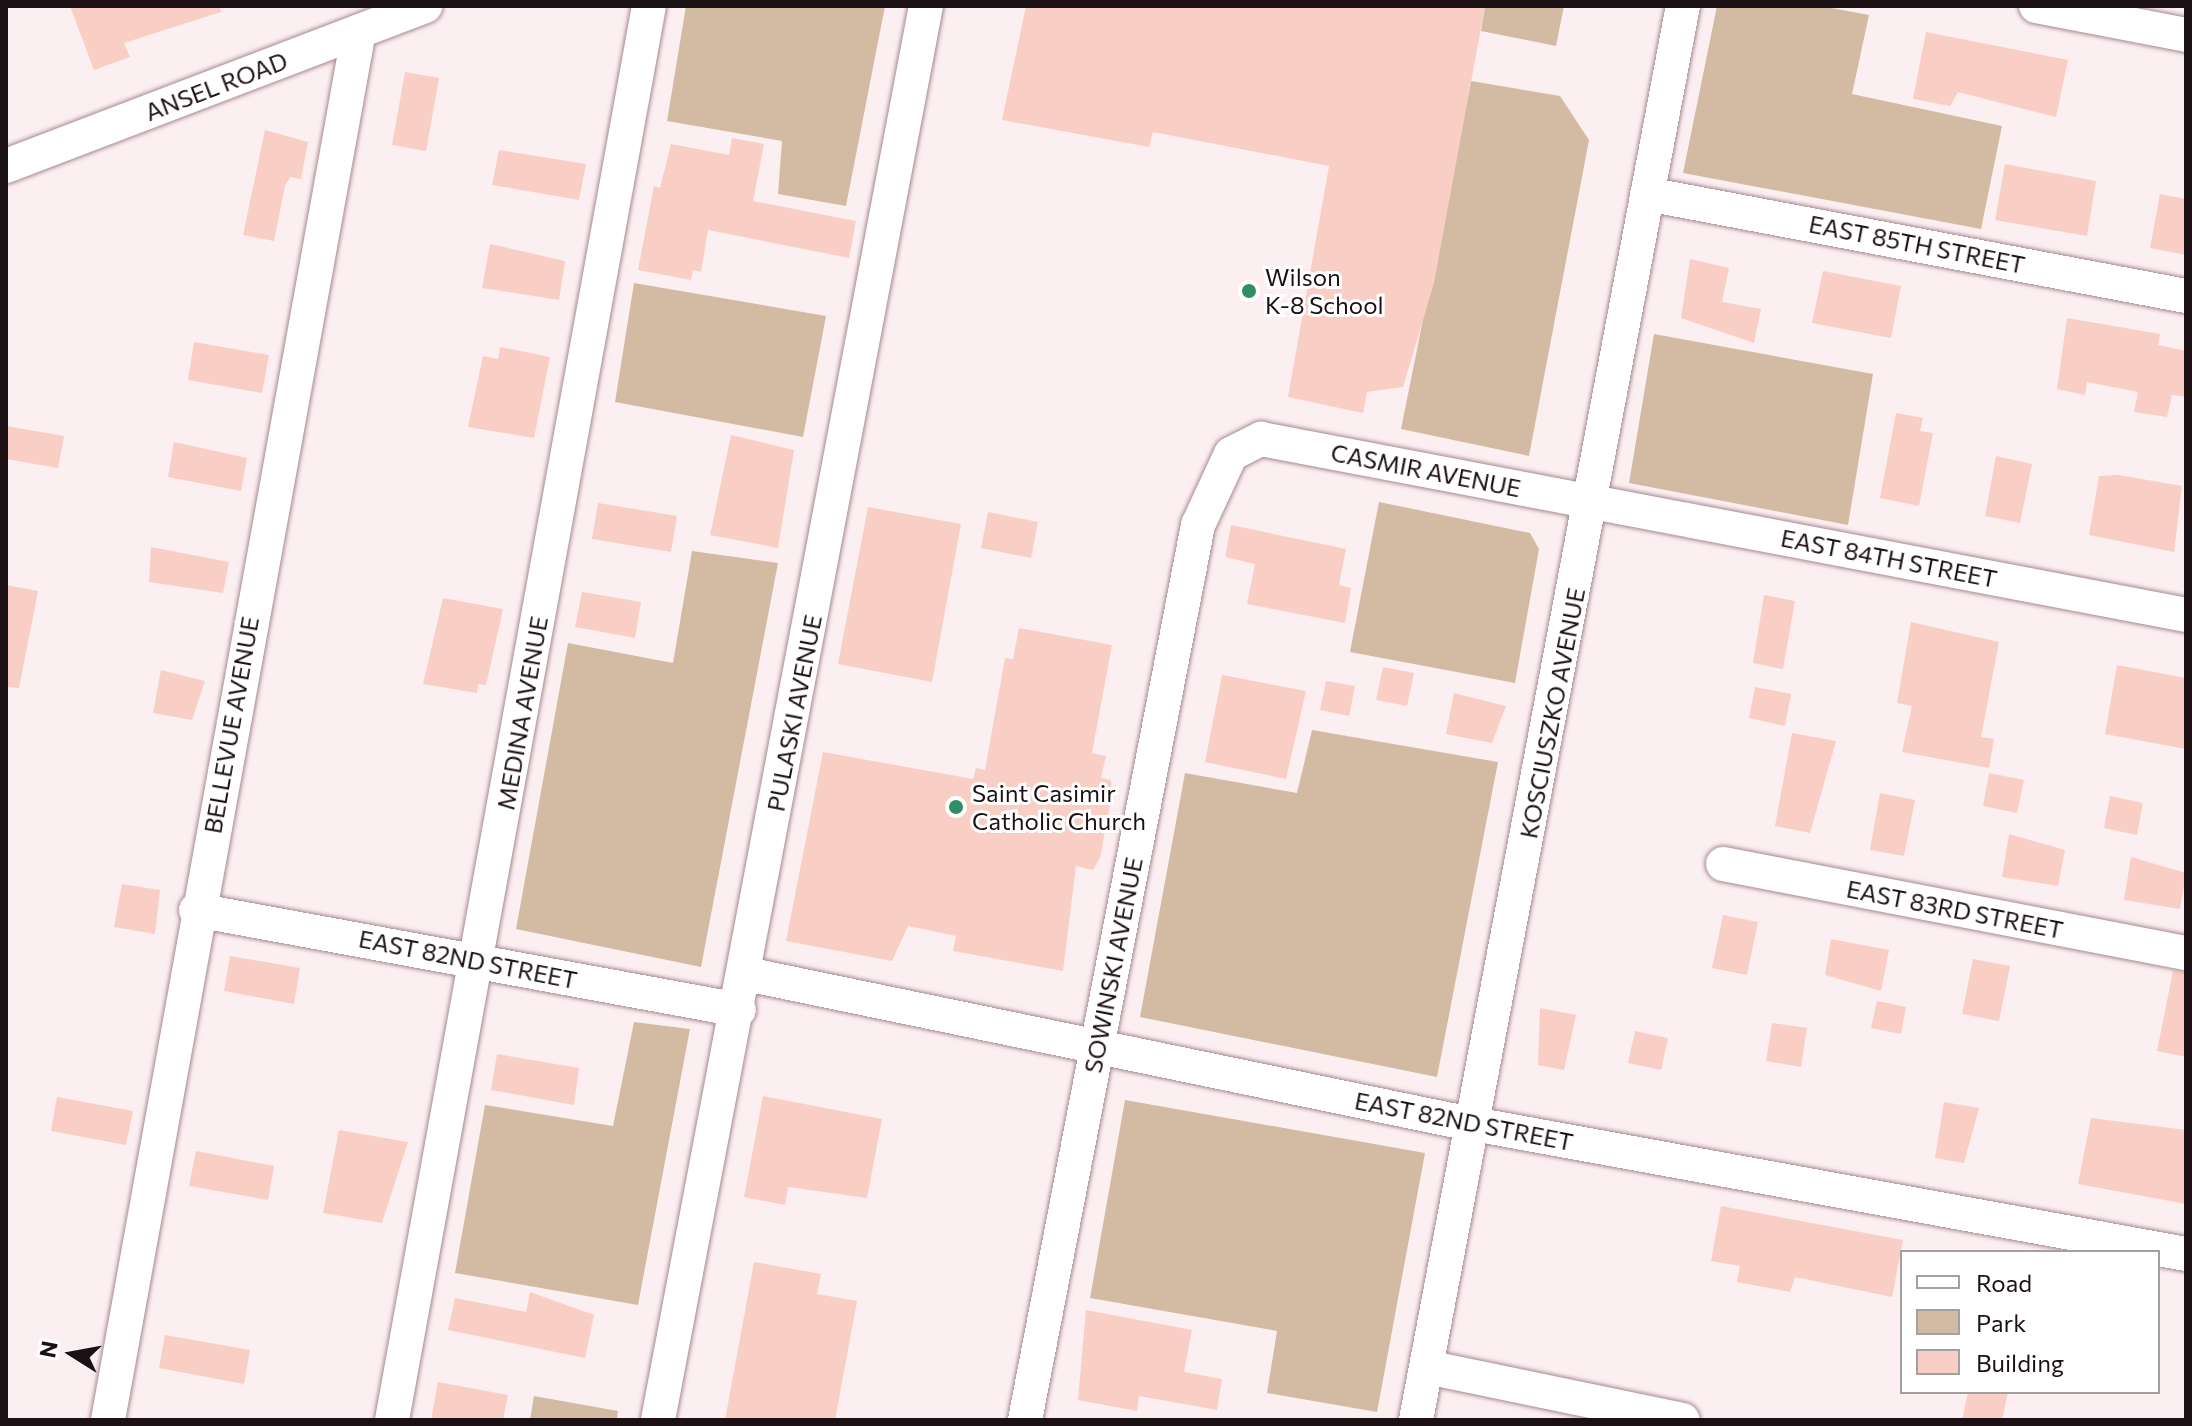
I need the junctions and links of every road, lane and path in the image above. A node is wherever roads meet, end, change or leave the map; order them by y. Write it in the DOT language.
graph roads {
  1 [pos="426,6"];
  2 [pos="649,6"];
  3 [pos="926,6"];
  4 [pos="1683,6"];
  5 [pos="2036,6"];
  6 [pos="359,31"];
  7 [pos="2186,35"];
  8 [pos="6,166"];
  9 [pos="1647,194"];
  10 [pos="2186,296"];
  11 [pos="1261,439"];
  12 [pos="1592,501"];
  13 [pos="2186,615"];
  14 [pos="1723,864"];
  15 [pos="196,910"];
  16 [pos="2186,953"];
  17 [pos="478,960"];
  18 [pos="746,974"];
  19 [pos="739,1010"];
  20 [pos="1097,1050"];
  21 [pos="1475,1124"];
  22 [pos="2186,1254"];
  23 [pos="1427,1367"];
  24 [pos="108,1420"];
  25 [pos="392,1420"];
  26 [pos="658,1420"];
  27 [pos="1025,1420"];
  28 [pos="1416,1420"];
  29 [pos="1683,1420"];
  1 -- 6 [label="street, ANSEL ROAD"];
  2 -- 17 [label="street, MEDINA AVENUE"];
  3 -- 18 [label="street, PULASKI AVENUE"];
  4 -- 9 [label="street, KOSCIUSZKO AVENUE"];
  5 -- 7 [label="street"];
  6 -- 8 [label="street, ANSEL ROAD"];
  6 -- 15 [label="street, BELLEVUE AVENUE"];
  9 -- 10 [label="street, EAST 85TH STREET"];
  9 -- 12 [label="street, KOSCIUSZKO AVENUE"];
  11 -- 12 [label="street, CASMIR AVENUE"];
  11 -- 20 [label="street, SOWINSKI AVENUE"];
  12 -- 13 [label="street, EAST 84TH STREET"];
  12 -- 21 [label="street, KOSCIUSZKO AVENUE"];
  14 -- 16 [label="street, EAST 83RD STREET"];
  15 -- 17 [label="street, EAST 82ND STREET"];
  15 -- 24 [label="street, BELLEVUE AVENUE"];
  17 -- 19 [label="street, EAST 82ND STREET"];
  17 -- 25 [label="street, MEDINA AVENUE"];
  18 -- 19 [label="street, PULASKI AVENUE"];
  18 -- 20 [label="street, EAST 82ND STREET"];
  19 -- 26 [label="street, PULASKI AVENUE"];
  20 -- 21 [label="street, EAST 82ND STREET"];
  20 -- 27 [label="street, SOWINSKI AVENUE"];
  21 -- 22 [label="street, EAST 82ND STREET"];
  21 -- 23 [label="street, KOSCIUSZKO AVENUE"];
  23 -- 28 [label="street, KOSCIUSZKO AVENUE"];
  23 -- 29 [label="street"];
}
